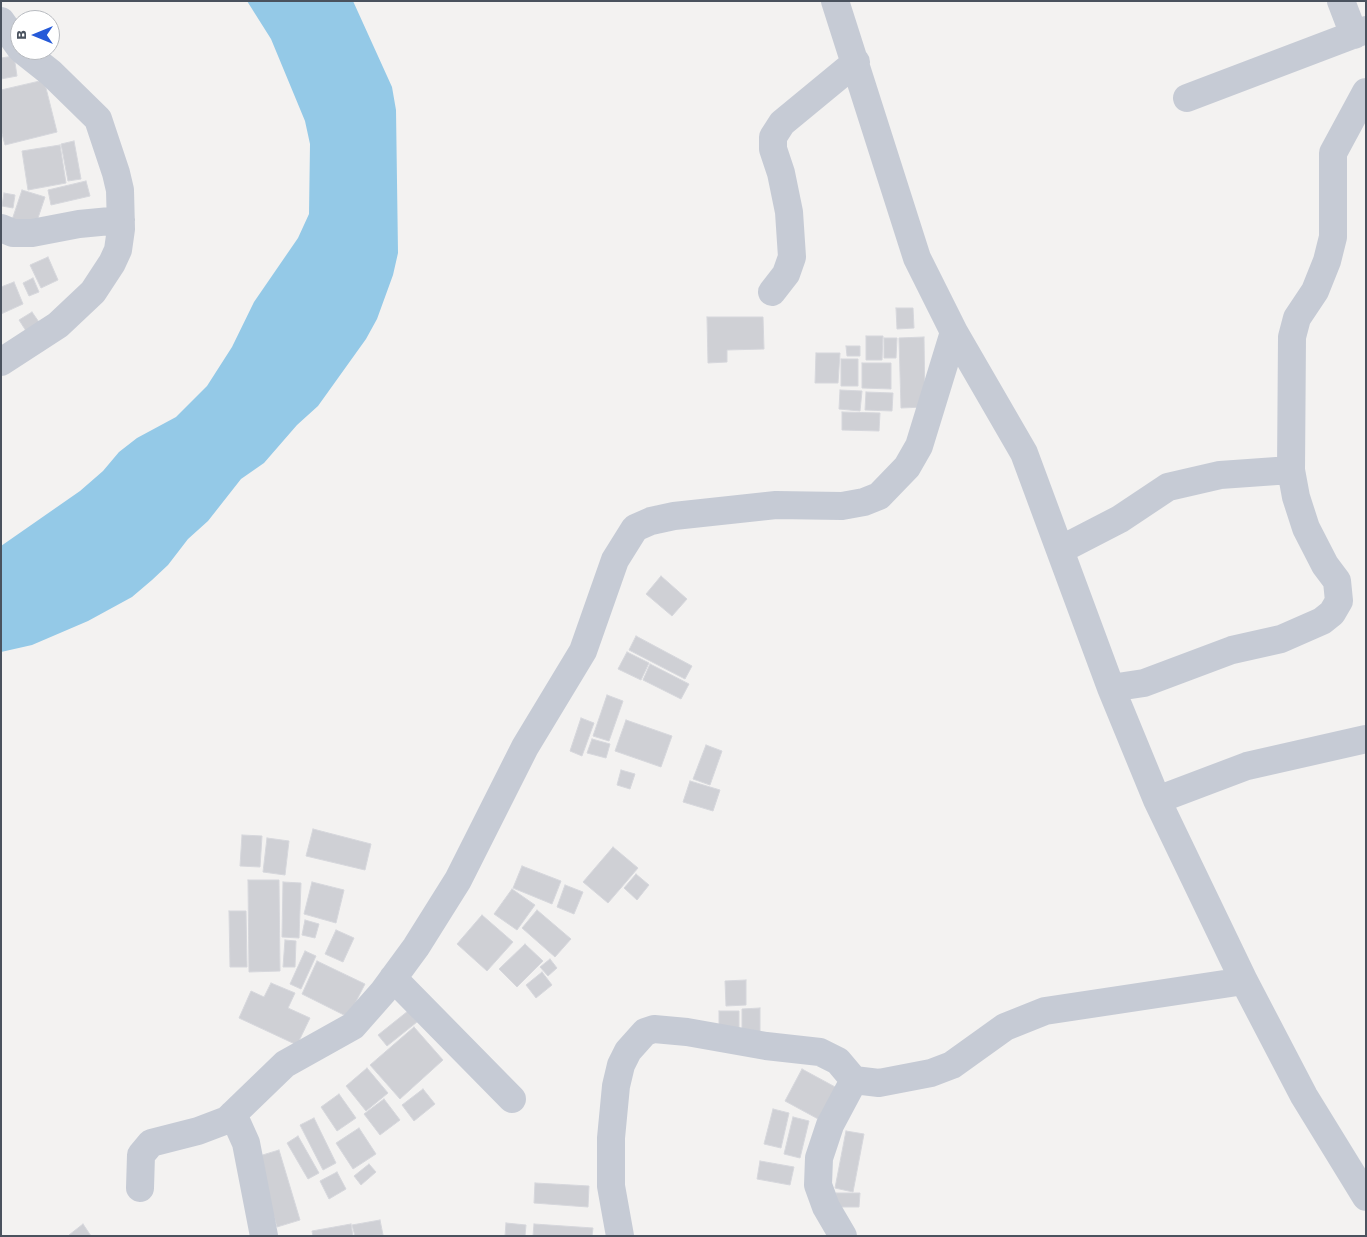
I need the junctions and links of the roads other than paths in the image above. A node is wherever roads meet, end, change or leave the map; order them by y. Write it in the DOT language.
graph roads {
  1 [pos="835,1"];
  2 [pos="1341,1"];
  3 [pos="1,21"];
  4 [pos="1360,32"];
  5 [pos="10,34"];
  6 [pos="35,60"];
  7 [pos="856,62"];
  8 [pos="1366,92"];
  9 [pos="1187,98"];
  10 [pos="120,220"];
  11 [pos="1,228"];
  12 [pos="772,292"];
  13 [pos="954,332"];
  14 [pos="1,362"];
  15 [pos="1291,470"];
  16 [pos="1060,550"];
  17 [pos="1111,688"];
  18 [pos="1366,739"];
  19 [pos="1157,800"];
  20 [pos="393,978"];
  21 [pos="1244,981"];
  22 [pos="854,1080"];
  23 [pos="512,1099"];
  24 [pos="233,1114"];
  25 [pos="140,1188"];
  26 [pos="1366,1198"];
  27 [pos="264,1236"];
  28 [pos="620,1236"];
  29 [pos="844,1236"];
  1 -- 7 [label="street"];
  2 -- 4 [label="street"];
  3 -- 5 [label="street"];
  4 -- 9 [label="street"];
  6 -- 10 [label="street"];
  7 -- 12 [label="street"];
  7 -- 13 [label="street"];
  8 -- 15 [label="street"];
  10 -- 11 [label="street"];
  10 -- 14 [label="street"];
  13 -- 16 [label="street"];
  13 -- 20 [label="street"];
  15 -- 16 [label="street"];
  15 -- 17 [label="street"];
  16 -- 17 [label="street"];
  17 -- 19 [label="street"];
  18 -- 19 [label="street"];
  19 -- 21 [label="street"];
  20 -- 23 [label="street"];
  20 -- 24 [label="street"];
  21 -- 22 [label="street"];
  21 -- 26 [label="street"];
  22 -- 28 [label="street"];
  22 -- 29 [label="street"];
  24 -- 25 [label="street"];
  24 -- 27 [label="street"];
}
